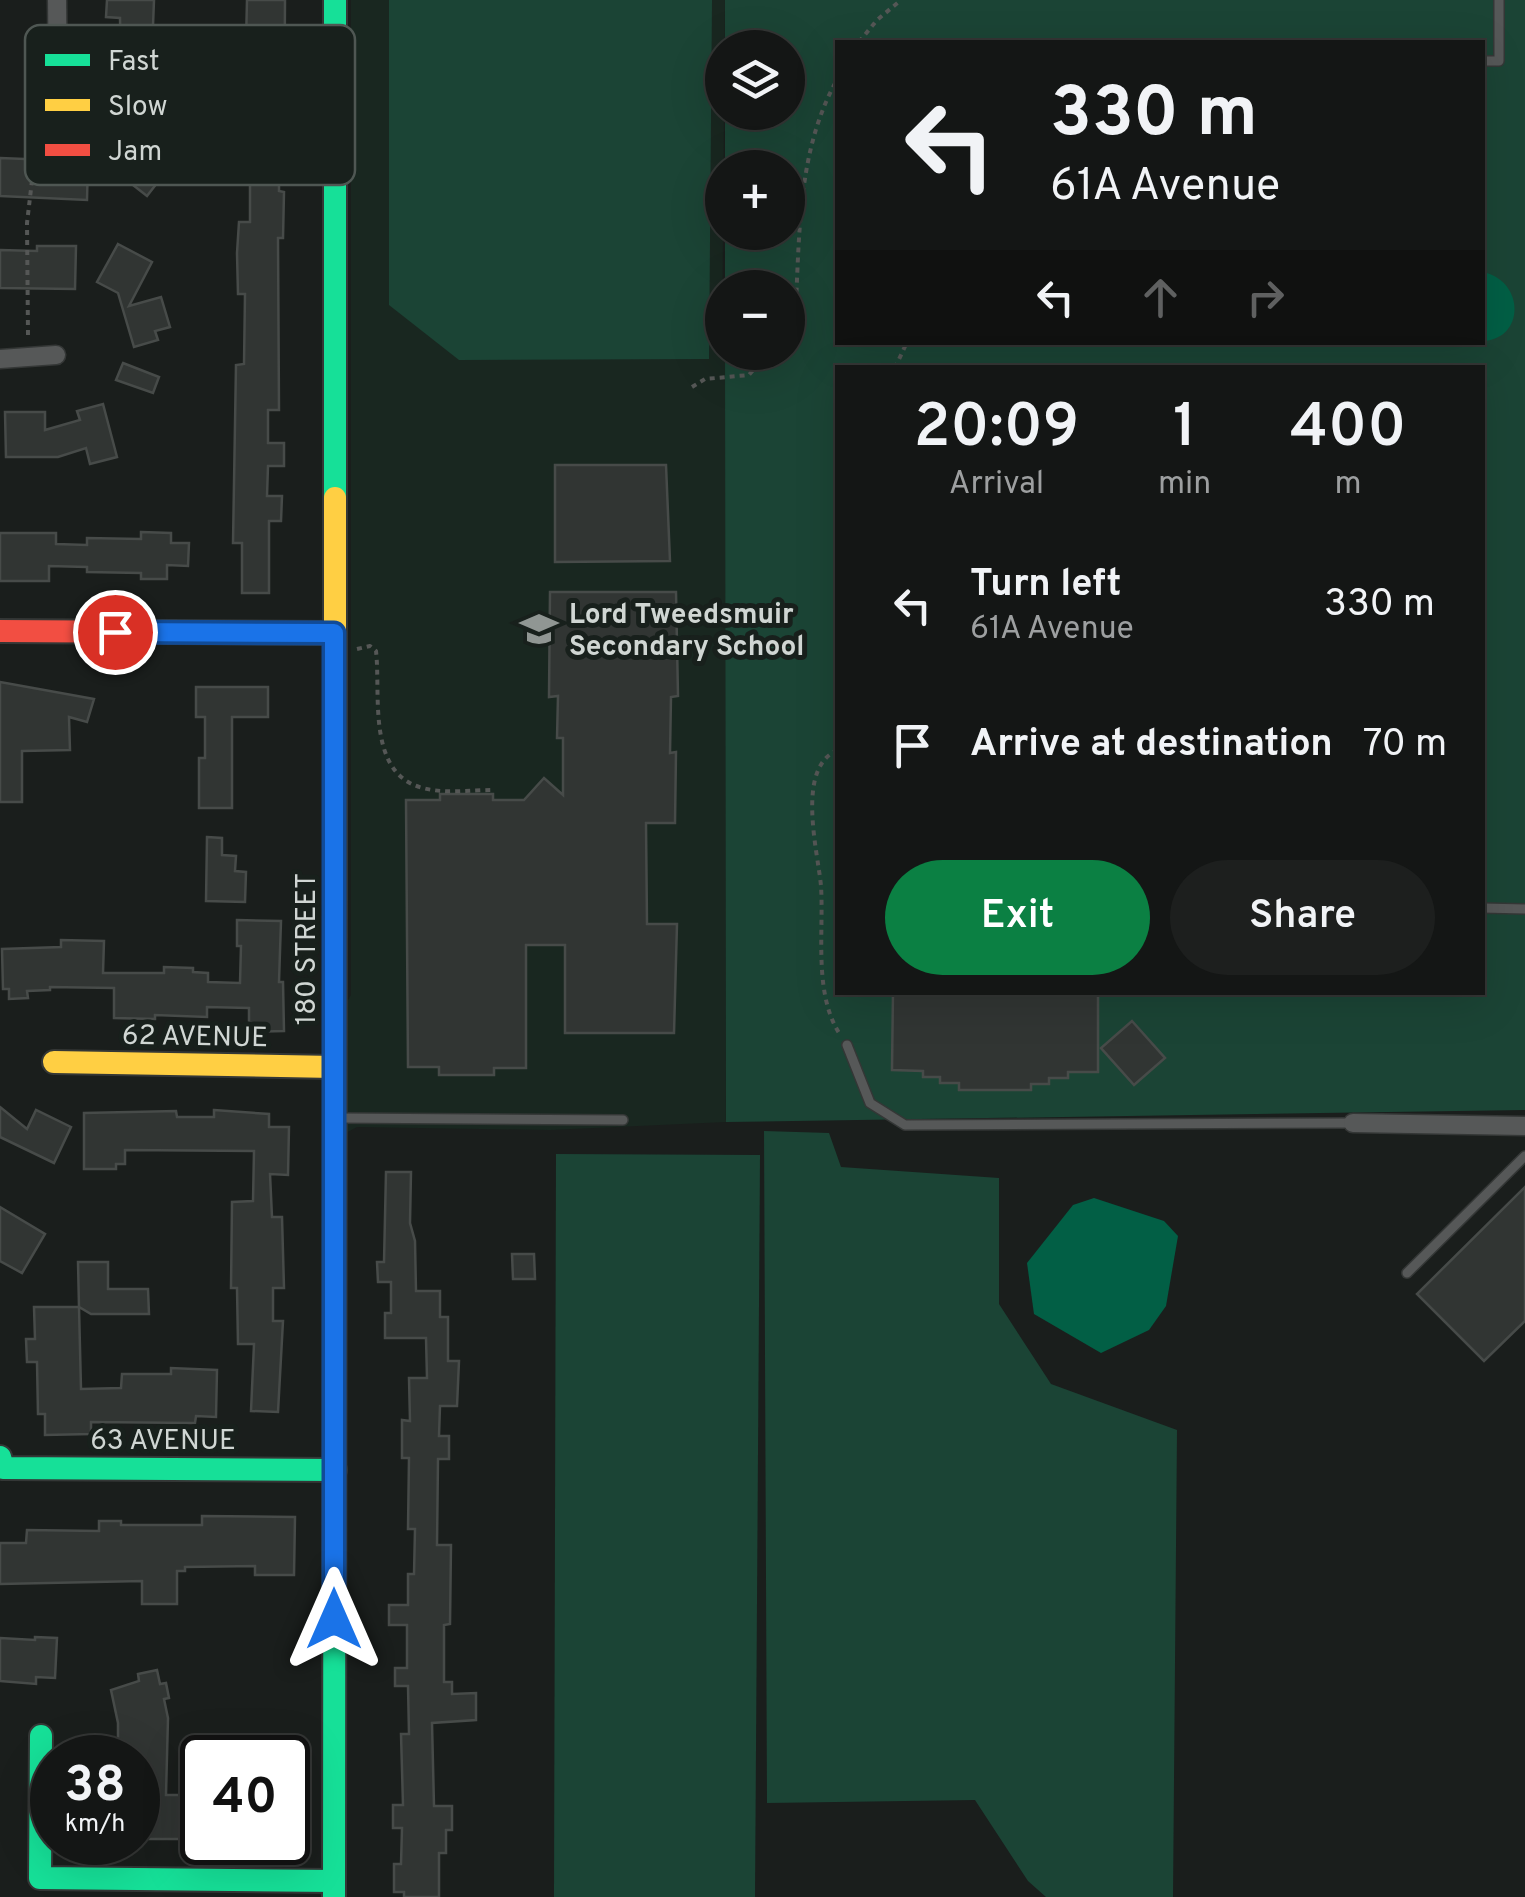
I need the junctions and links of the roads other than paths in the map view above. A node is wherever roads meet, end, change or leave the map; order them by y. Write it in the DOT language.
graph roads {
  1 [pos="57,0"];
  2 [pos="335,0"];
  3 [pos="1500,0"];
  4 [pos="57,25"];
  5 [pos="335,25"];
  6 [pos="1485,60"];
  7 [pos="335,185"];
  8 [pos="56,355"];
  9 [pos="0,359"];
  10 [pos="0,630"];
  11 [pos="334,633"];
  12 [pos="1485,908"];
  13 [pos="1525,909"];
  14 [pos="847,1045"];
  15 [pos="54,1062"];
  16 [pos="334,1067"];
  17 [pos="334,1118"];
  18 [pos="624,1120"];
  19 [pos="1353,1123"];
  20 [pos="1525,1126"];
  21 [pos="1525,1156"];
  22 [pos="1407,1272"];
  23 [pos="0,1457"];
  24 [pos="335,1470"];
  25 [pos="40,1865"];
  26 [pos="334,1889"];
  1 -- 4 [label="street"];
  2 -- 5 [label="street, 180 STREET"];
  3 -- 6 [label="lane"];
  7 -- 11 [label="street, 180 STREET"];
  8 -- 9 [label="street"];
  10 -- 11 [label="street"];
  11 -- 16 [label="street, 180 STREET"];
  12 -- 13 [label="lane"];
  14 -- 19 [label="lane"];
  15 -- 16 [label="street, 62 AVENUE"];
  16 -- 17 [label="street, 180 STREET"];
  17 -- 18 [label="lane"];
  17 -- 24 [label="street, 180 STREET"];
  19 -- 20 [label="street"];
  21 -- 22 [label="lane"];
  23 -- 24 [label="street, 63 AVENUE"];
  24 -- 26 [label="street, 180 STREET"];
  25 -- 26 [label="street"];
}
